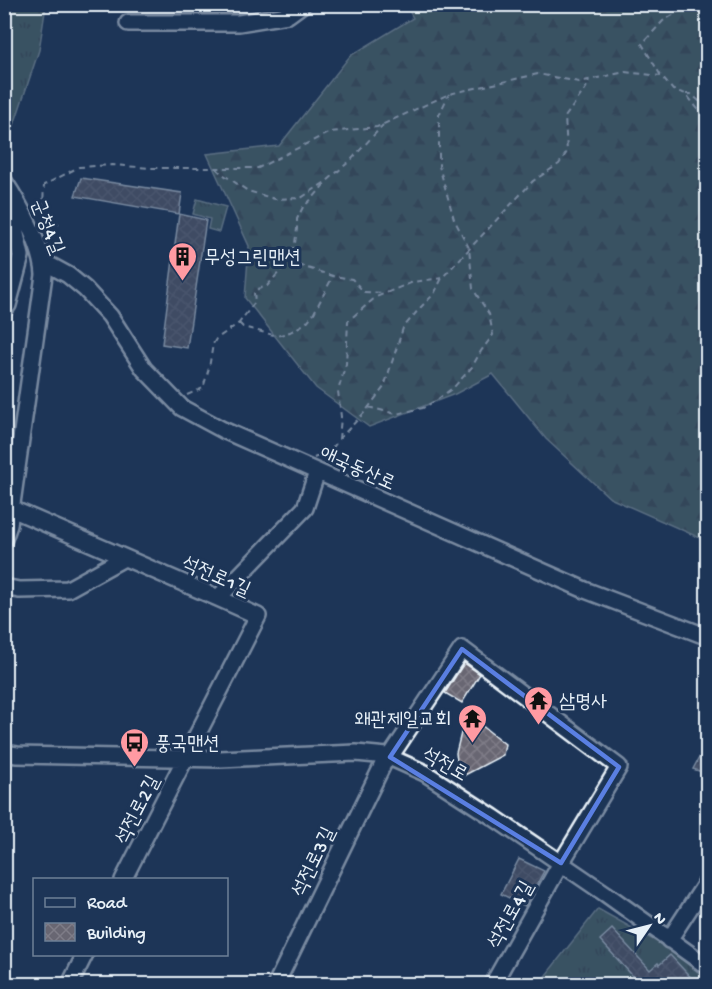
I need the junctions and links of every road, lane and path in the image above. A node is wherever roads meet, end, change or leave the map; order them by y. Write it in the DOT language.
graph roads {
  1 [pos="303,4"];
  2 [pos="691,4"];
  3 [pos="128,23"];
  4 [pos="661,76"];
  5 [pos="589,80"];
  6 [pos="449,94"];
  7 [pos="686,94"];
  8 [pos="708,98"];
  9 [pos="708,122"];
  10 [pos="385,124"];
  11 [pos="216,168"];
  12 [pos="4,181"];
  13 [pos="327,181"];
  14 [pos="4,193"];
  15 [pos="59,225"];
  16 [pos="469,248"];
  17 [pos="44,262"];
  18 [pos="288,262"];
  19 [pos="333,276"];
  20 [pos="442,278"];
  21 [pos="388,293"];
  22 [pos="4,310"];
  23 [pos="239,323"];
  24 [pos="173,399"];
  25 [pos="368,407"];
  26 [pos="339,439"];
  27 [pos="313,470"];
  28 [pos="12,509"];
  29 [pos="4,539"];
  30 [pos="124,558"];
  31 [pos="4,587"];
  32 [pos="219,598"];
  33 [pos="708,638"];
  34 [pos="4,753"];
  35 [pos="388,756"];
  36 [pos="186,758"];
  37 [pos="561,863"];
  38 [pos="124,878"];
  39 [pos="708,880"];
  40 [pos="669,940"];
  41 [pos="84,956"];
  42 [pos="708,968"];
  43 [pos="70,984"];
  44 [pos="276,984"];
  45 [pos="494,984"];
  1 -- 3 [label="street"];
  2 -- 4 [label="path"];
  4 -- 5 [label="path"];
  4 -- 7 [label="path"];
  5 -- 6 [label="path"];
  5 -- 16 [label="path"];
  6 -- 10 [label="path"];
  6 -- 16 [label="path"];
  7 -- 8 [label="path"];
  7 -- 9 [label="path"];
  10 -- 11 [label="path"];
  10 -- 13 [label="path"];
  11 -- 13 [label="path"];
  11 -- 15 [label="path"];
  12 -- 17 [label="street, 군청4길"];
  13 -- 18 [label="path"];
  14 -- 22 [label="street"];
  16 -- 20 [label="path"];
  16 -- 25 [label="path"];
  17 -- 24 [label="street, 애국동산로"];
  17 -- 28 [label="street, 군청4길"];
  18 -- 19 [label="path"];
  18 -- 23 [label="path"];
  19 -- 21 [label="path"];
  19 -- 23 [label="path"];
  20 -- 21 [label="path"];
  20 -- 25 [label="path"];
  21 -- 26 [label="path"];
  23 -- 24 [label="path"];
  24 -- 27 [label="street, 애국동산로"];
  25 -- 26 [label="path"];
  26 -- 27 [label="path"];
  27 -- 32 [label="street"];
  27 -- 33 [label="street, 애국동산로"];
  28 -- 29 [label="street, 군청4길"];
  28 -- 30 [label="street, 석전로1길"];
  30 -- 31 [label="street"];
  30 -- 32 [label="street, 석전로1길"];
  32 -- 36 [label="street, 석전로1길"];
  34 -- 36 [label="street, 석전로"];
  35 -- 36 [label="street, 석전로"];
  35 -- 37 [label="street, 석전로"];
  35 -- 37 [label="street, 석전로3길"];
  35 -- 44 [label="street, 석전로3길"];
  36 -- 38 [label="street, 석전로2길"];
  37 -- 40 [label="street, 석전로"];
  37 -- 45 [label="street, 석전로4길"];
  39 -- 40 [label="street"];
  40 -- 42 [label="street, 석전로"];
  41 -- 43 [label="street"];
}
